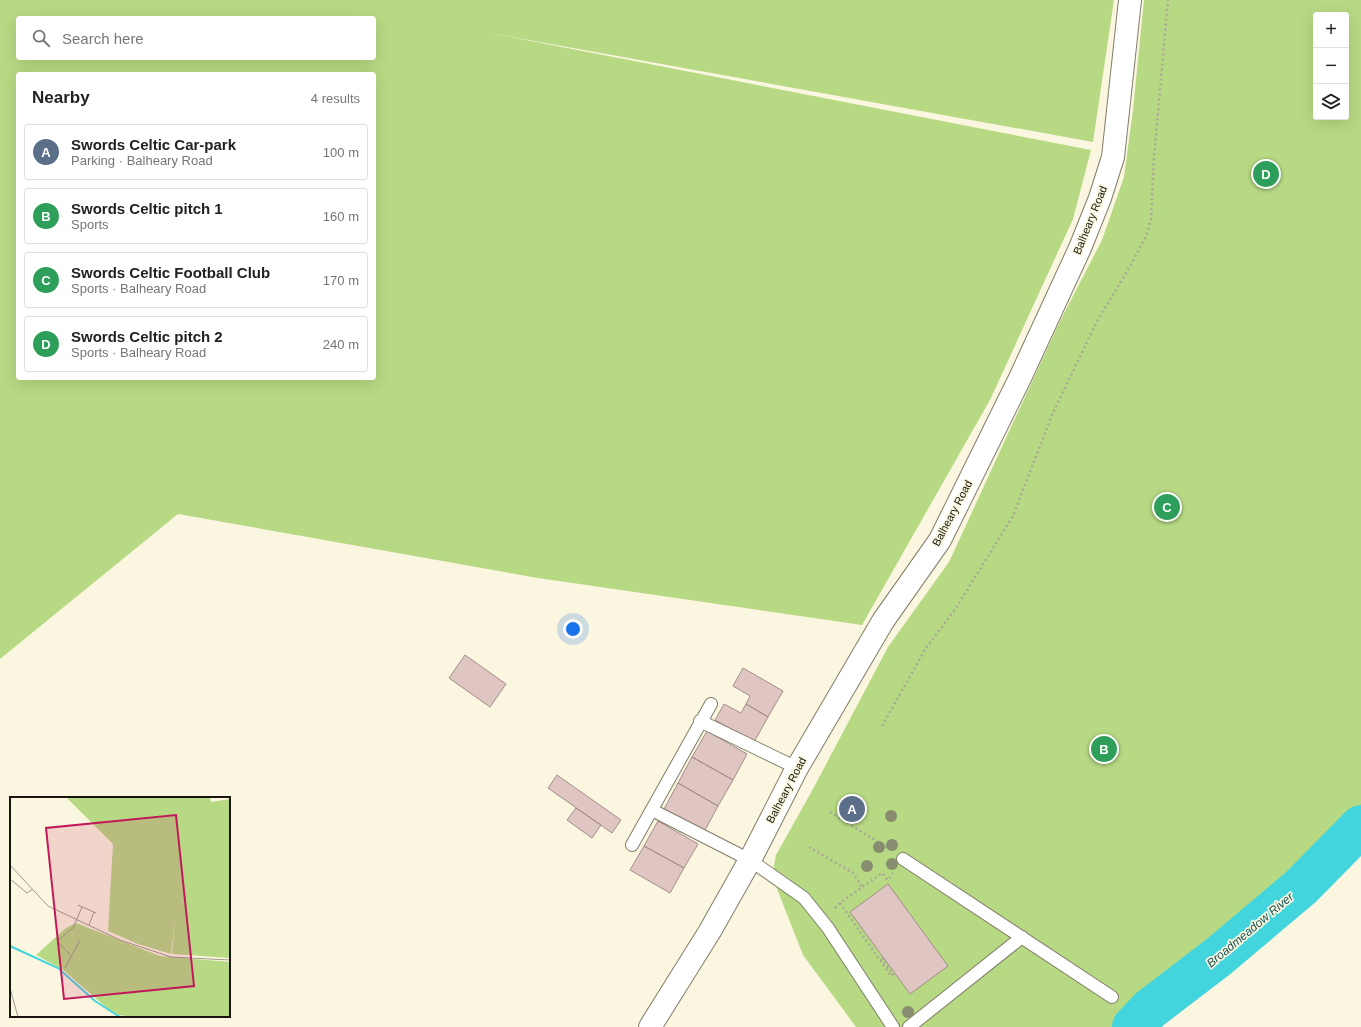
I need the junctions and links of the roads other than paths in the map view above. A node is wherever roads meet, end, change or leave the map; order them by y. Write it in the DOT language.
graph roads {
  1 [pos="1130,0"];
  2 [pos="710,704"];
  3 [pos="700,721"];
  4 [pos="797,768"];
  5 [pos="652,810"];
  6 [pos="632,845"];
  7 [pos="903,859"];
  8 [pos="750,860"];
  9 [pos="1022,937"];
  10 [pos="1112,997"];
  11 [pos="650,1027"];
  12 [pos="893,1027"];
  13 [pos="909,1027"];
  1 -- 4 [label="street, Balheary Road"];
  2 -- 3 [label="lane"];
  3 -- 4 [label="lane"];
  3 -- 5 [label="lane"];
  4 -- 8 [label="street, Balheary Road"];
  5 -- 6 [label="lane"];
  5 -- 8 [label="lane"];
  7 -- 9 [label="lane"];
  8 -- 11 [label="street, Balheary Road"];
  8 -- 12 [label="lane"];
  9 -- 10 [label="lane"];
  9 -- 13 [label="lane"];
}
